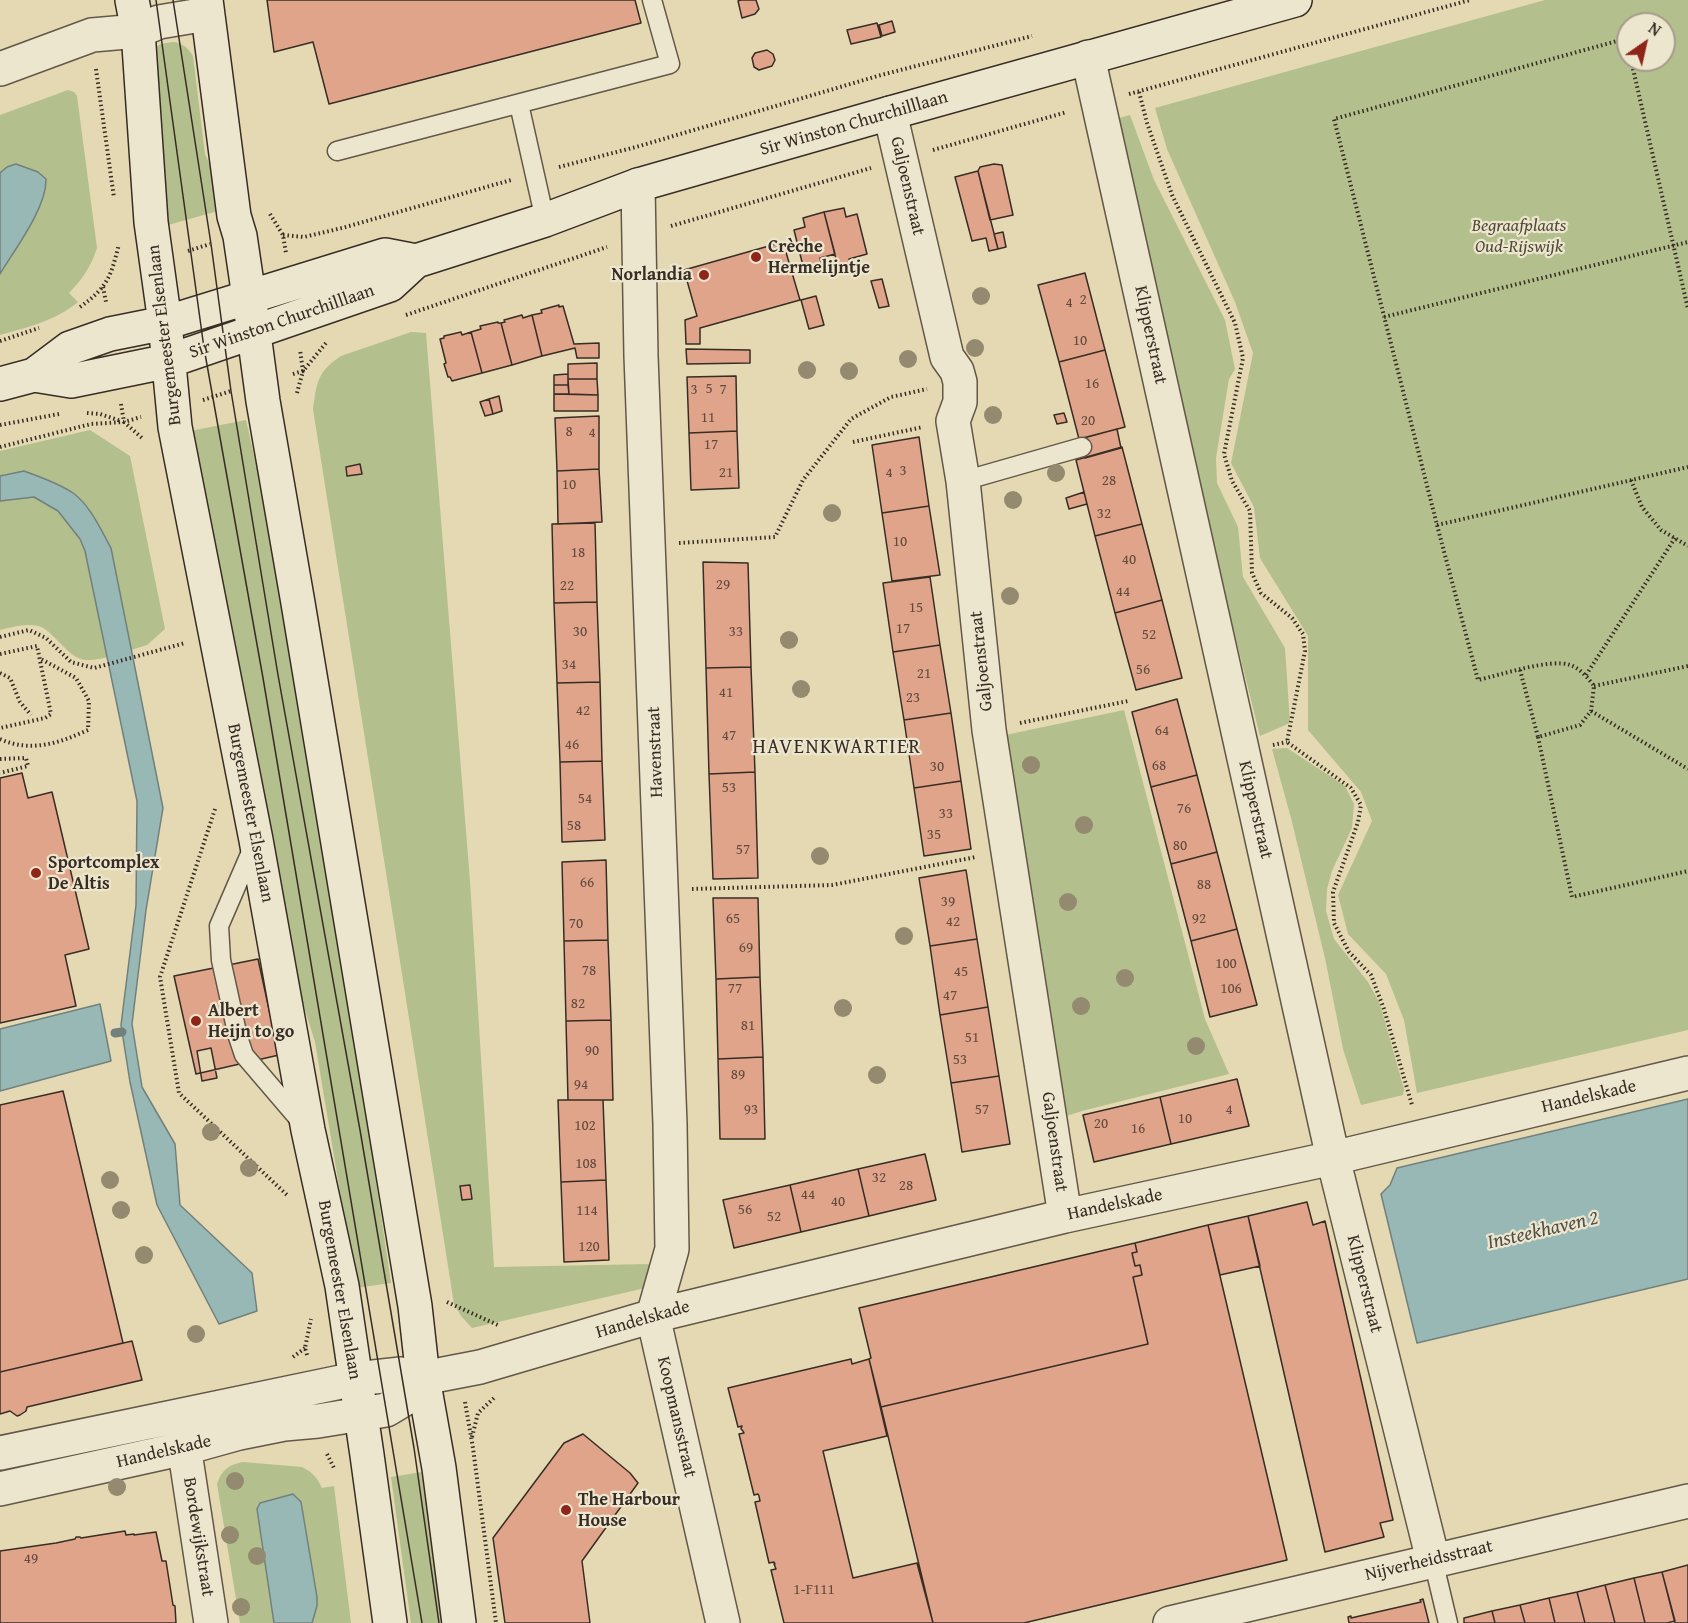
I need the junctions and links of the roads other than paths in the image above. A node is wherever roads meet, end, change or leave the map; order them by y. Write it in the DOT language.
graph roads {
  1 [pos="652,0"];
  2 [pos="1295,0"];
  3 [pos="206,7"];
  4 [pos="135,15"];
  5 [pos="1088,57"];
  6 [pos="0,69"];
  7 [pos="519,104"];
  8 [pos="890,113"];
  9 [pos="337,151"];
  10 [pos="638,185"];
  11 [pos="545,220"];
  12 [pos="416,261"];
  13 [pos="249,297"];
  14 [pos="165,323"];
  15 [pos="254,330"];
  16 [pos="169,361"];
  17 [pos="34,375"];
  18 [pos="0,384"];
  19 [pos="1082,447"];
  20 [pos="963,481"];
  21 [pos="256,840"];
  22 [pos="1688,1073"];
  23 [pos="308,1130"];
  24 [pos="1333,1158"];
  25 [pos="1065,1216"];
  26 [pos="653,1316"];
  27 [pos="423,1378"];
  28 [pos="356,1379"];
  29 [pos="361,1414"];
  30 [pos="179,1416"];
  31 [pos="185,1448"];
  32 [pos="0,1453"];
  33 [pos="0,1489"];
  34 [pos="1688,1500"];
  35 [pos="1433,1560"];
  36 [pos="211,1623"];
  37 [pos="390,1623"];
  38 [pos="459,1623"];
  39 [pos="723,1623"];
  40 [pos="1170,1623"];
  41 [pos="1448,1623"];
  1 -- 7 [label="lane"];
  2 -- 5 [label="street, Sir Winston Churchilllaan"];
  3 -- 4 [label="street"];
  3 -- 13 [label="street"];
  4 -- 6 [label="street"];
  4 -- 14 [label="street, Burgemeester Elsenlaan"];
  5 -- 8 [label="street, Sir Winston Churchilllaan"];
  5 -- 24 [label="street, Klipperstraat"];
  7 -- 9 [label="lane"];
  7 -- 11 [label="lane"];
  8 -- 10 [label="street, Sir Winston Churchilllaan"];
  8 -- 20 [label="street, Galjoenstraat"];
  10 -- 11 [label="street, Sir Winston Churchilllaan"];
  10 -- 26 [label="street, Havenstraat"];
  11 -- 12 [label="street, Sir Winston Churchilllaan"];
  12 -- 13 [label="street, Sir Winston Churchilllaan"];
  12 -- 15 [label="street, Sir Winston Churchilllaan"];
  13 -- 14 [label="street, Sir Winston Churchilllaan"];
  13 -- 15 [label="street"];
  14 -- 16 [label="street, Burgemeester Elsenlaan"];
  14 -- 17 [label="street, Sir Winston Churchilllaan"];
  15 -- 16 [label="street, Sir Winston Churchilllaan"];
  15 -- 27 [label="street"];
  16 -- 17 [label="street, Sir Winston Churchilllaan"];
  16 -- 21 [label="street, Burgemeester Elsenlaan"];
  17 -- 18 [label="street, Sir Winston Churchilllaan"];
  19 -- 20 [label="lane"];
  20 -- 25 [label="street, Galjoenstraat"];
  21 -- 23 [label="street, Burgemeester Elsenlaan"];
  21 -- 23 [label="lane"];
  22 -- 24 [label="street, Handelskade"];
  23 -- 28 [label="street, Burgemeester Elsenlaan"];
  24 -- 25 [label="street, Handelskade"];
  24 -- 35 [label="street, Klipperstraat"];
  25 -- 26 [label="street, Handelskade"];
  26 -- 27 [label="street, Handelskade"];
  26 -- 39 [label="street, Koopmansstraat"];
  27 -- 28 [label="street, Handelskade"];
  27 -- 29 [label="street, Handelskade"];
  27 -- 38 [label="street"];
  28 -- 29 [label="street, Burgemeester Elsenlaan"];
  28 -- 30 [label="street, Handelskade"];
  29 -- 31 [label="street, Handelskade"];
  29 -- 37 [label="street, Burgemeester Elsenlaan"];
  30 -- 31 [label="street, Bordewijkstraat"];
  30 -- 32 [label="street, Handelskade"];
  31 -- 33 [label="street, Handelskade"];
  31 -- 36 [label="street, Bordewijkstraat"];
  34 -- 35 [label="street, Nijverheidsstraat"];
  35 -- 40 [label="street, Nijverheidsstraat"];
  35 -- 41 [label="lane"];
}
